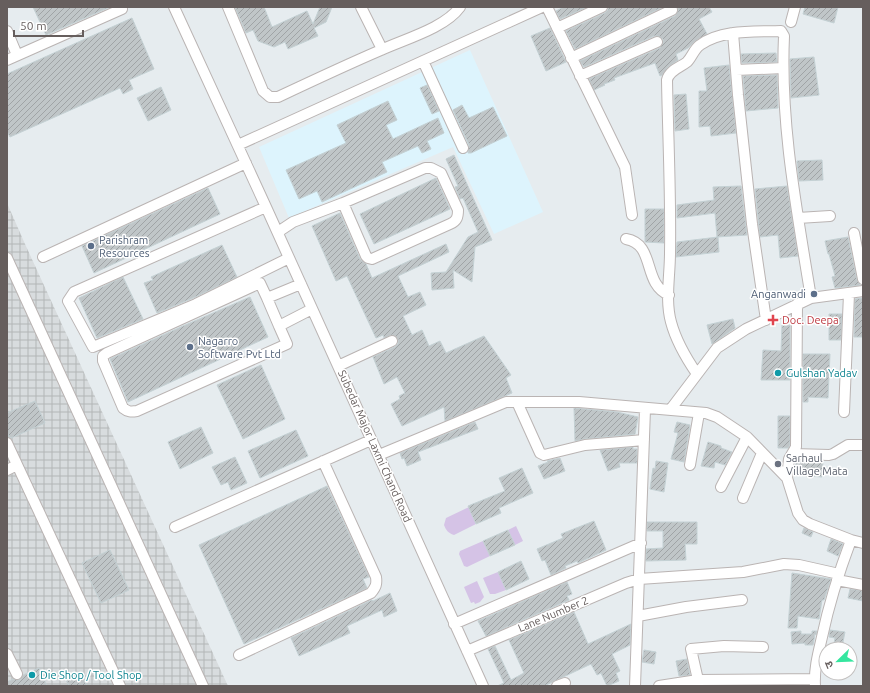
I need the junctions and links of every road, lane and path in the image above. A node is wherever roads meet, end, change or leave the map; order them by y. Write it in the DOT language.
graph roads {
  1 [pos="174,7"];
  2 [pos="228,7"];
  3 [pos="361,7"];
  4 [pos="460,7"];
  5 [pos="542,7"];
  6 [pos="547,7"];
  7 [pos="602,7"];
  8 [pos="795,7"];
  9 [pos="123,8"];
  10 [pos="672,10"];
  11 [pos="791,22"];
  12 [pos="557,28"];
  13 [pos="7,31"];
  14 [pos="733,33"];
  15 [pos="657,42"];
  16 [pos="382,49"];
  17 [pos="18,56"];
  18 [pos="571,58"];
  19 [pos="7,60"];
  20 [pos="423,61"];
  21 [pos="783,68"];
  22 [pos="736,70"];
  23 [pos="580,76"];
  24 [pos="238,145"];
  25 [pos="463,148"];
  26 [pos="246,163"];
  27 [pos="344,203"];
  28 [pos="266,207"];
  29 [pos="632,215"];
  30 [pos="830,216"];
  31 [pos="798,218"];
  32 [pos="278,232"];
  33 [pos="854,233"];
  34 [pos="626,238"];
  35 [pos="43,256"];
  36 [pos="7,258"];
  37 [pos="289,258"];
  38 [pos="863,278"];
  39 [pos="301,284"];
  40 [pos="863,291"];
  41 [pos="849,294"];
  42 [pos="669,295"];
  43 [pos="267,298"];
  44 [pos="811,298"];
  45 [pos="797,304"];
  46 [pos="312,309"];
  47 [pos="766,320"];
  48 [pos="279,326"];
  49 [pos="392,341"];
  50 [pos="338,366"];
  51 [pos="697,374"];
  52 [pos="517,402"];
  53 [pos="645,408"];
  54 [pos="670,410"];
  55 [pos="699,412"];
  56 [pos="844,412"];
  57 [pos="747,437"];
  58 [pos="372,440"];
  59 [pos="644,440"];
  60 [pos="7,443"];
  61 [pos="863,445"];
  62 [pos="762,453"];
  63 [pos="793,454"];
  64 [pos="379,456"];
  65 [pos="323,461"];
  66 [pos="17,465"];
  67 [pos="690,465"];
  68 [pos="7,470"];
  69 [pos="787,478"];
  70 [pos="722,487"];
  71 [pos="743,498"];
  72 [pos="175,527"];
  73 [pos="851,540"];
  74 [pos="863,543"];
  75 [pos="641,544"];
  76 [pos="838,577"];
  77 [pos="639,579"];
  78 [pos="863,585"];
  79 [pos="742,600"];
  80 [pos="638,616"];
  81 [pos="454,624"];
  82 [pos="764,647"];
  83 [pos="467,651"];
  84 [pos="7,654"];
  85 [pos="239,655"];
  86 [pos="17,674"];
  87 [pos="698,680"];
  88 [pos="789,683"];
  89 [pos="815,683"];
  90 [pos="632,685"];
  91 [pos="120,686"];
  92 [pos="203,686"];
  93 [pos="483,686"];
  94 [pos="659,686"];
  1 -- 24 [label="street, Subedar Major Laxmi Chand Road"];
  2 -- 16 [label="street"];
  3 -- 16 [label="street"];
  4 -- 16 [label="street"];
  5 -- 20 [label="street"];
  6 -- 12 [label="street"];
  7 -- 12 [label="street"];
  8 -- 11 [label="street"];
  9 -- 17 [label="street"];
  10 -- 18 [label="street"];
  12 -- 18 [label="street"];
  13 -- 17 [label="street"];
  14 -- 21 [label="street"];
  14 -- 22 [label="street"];
  14 -- 42 [label="street"];
  15 -- 23 [label="street"];
  17 -- 19 [label="street"];
  18 -- 23 [label="street"];
  20 -- 24 [label="street"];
  20 -- 25 [label="street"];
  21 -- 22 [label="street"];
  21 -- 31 [label="street"];
  22 -- 47 [label="street"];
  23 -- 29 [label="street"];
  24 -- 26 [label="street, Subedar Major Laxmi Chand Road"];
  26 -- 28 [label="street, Subedar Major Laxmi Chand Road"];
  26 -- 35 [label="street"];
  27 -- 27 [label="street"];
  27 -- 32 [label="street"];
  28 -- 32 [label="street, Subedar Major Laxmi Chand Road"];
  28 -- 37 [label="street"];
  30 -- 31 [label="street"];
  31 -- 44 [label="street"];
  32 -- 37 [label="street, Subedar Major Laxmi Chand Road"];
  33 -- 38 [label="street"];
  34 -- 42 [label="street"];
  36 -- 92 [label="street"];
  37 -- 39 [label="street, Subedar Major Laxmi Chand Road"];
  39 -- 43 [label="street"];
  39 -- 46 [label="street, Subedar Major Laxmi Chand Road"];
  40 -- 41 [label="street"];
  41 -- 44 [label="street"];
  41 -- 56 [label="street"];
  42 -- 51 [label="street"];
  43 -- 48 [label="street"];
  43 -- 48 [label="street"];
  44 -- 45 [label="street"];
  45 -- 47 [label="street"];
  45 -- 63 [label="street"];
  46 -- 48 [label="street"];
  46 -- 50 [label="street, Subedar Major Laxmi Chand Road"];
  47 -- 51 [label="street"];
  49 -- 50 [label="street"];
  50 -- 58 [label="street, Subedar Major Laxmi Chand Road"];
  51 -- 54 [label="street"];
  52 -- 53 [label="street"];
  52 -- 59 [label="street"];
  52 -- 64 [label="street"];
  53 -- 54 [label="street"];
  53 -- 59 [label="street"];
  54 -- 55 [label="street"];
  55 -- 57 [label="street"];
  55 -- 67 [label="street"];
  57 -- 62 [label="street"];
  57 -- 70 [label="street"];
  58 -- 64 [label="street, Subedar Major Laxmi Chand Road"];
  58 -- 65 [label="street"];
  59 -- 75 [label="street"];
  60 -- 66 [label="street"];
  61 -- 63 [label="street"];
  62 -- 69 [label="street"];
  62 -- 71 [label="street"];
  63 -- 69 [label="street"];
  64 -- 81 [label="street, Subedar Major Laxmi Chand Road"];
  65 -- 72 [label="street"];
  65 -- 85 [label="street"];
  66 -- 68 [label="street"];
  66 -- 91 [label="street"];
  69 -- 73 [label="street"];
  73 -- 74 [label="street"];
  73 -- 76 [label="street"];
  75 -- 77 [label="street"];
  75 -- 81 [label="street"];
  76 -- 77 [label="street, Lane Number 2"];
  76 -- 78 [label="street, Lane Number 2"];
  76 -- 89 [label="street"];
  77 -- 80 [label="street"];
  77 -- 83 [label="street, Lane Number 2"];
  79 -- 80 [label="street"];
  80 -- 90 [label="street"];
  81 -- 83 [label="street, Subedar Major Laxmi Chand Road"];
  82 -- 87 [label="street"];
  83 -- 93 [label="street, Subedar Major Laxmi Chand Road"];
  84 -- 86 [label="street"];
  87 -- 88 [label="street"];
  87 -- 94 [label="street"];
  88 -- 89 [label="street"];
}
